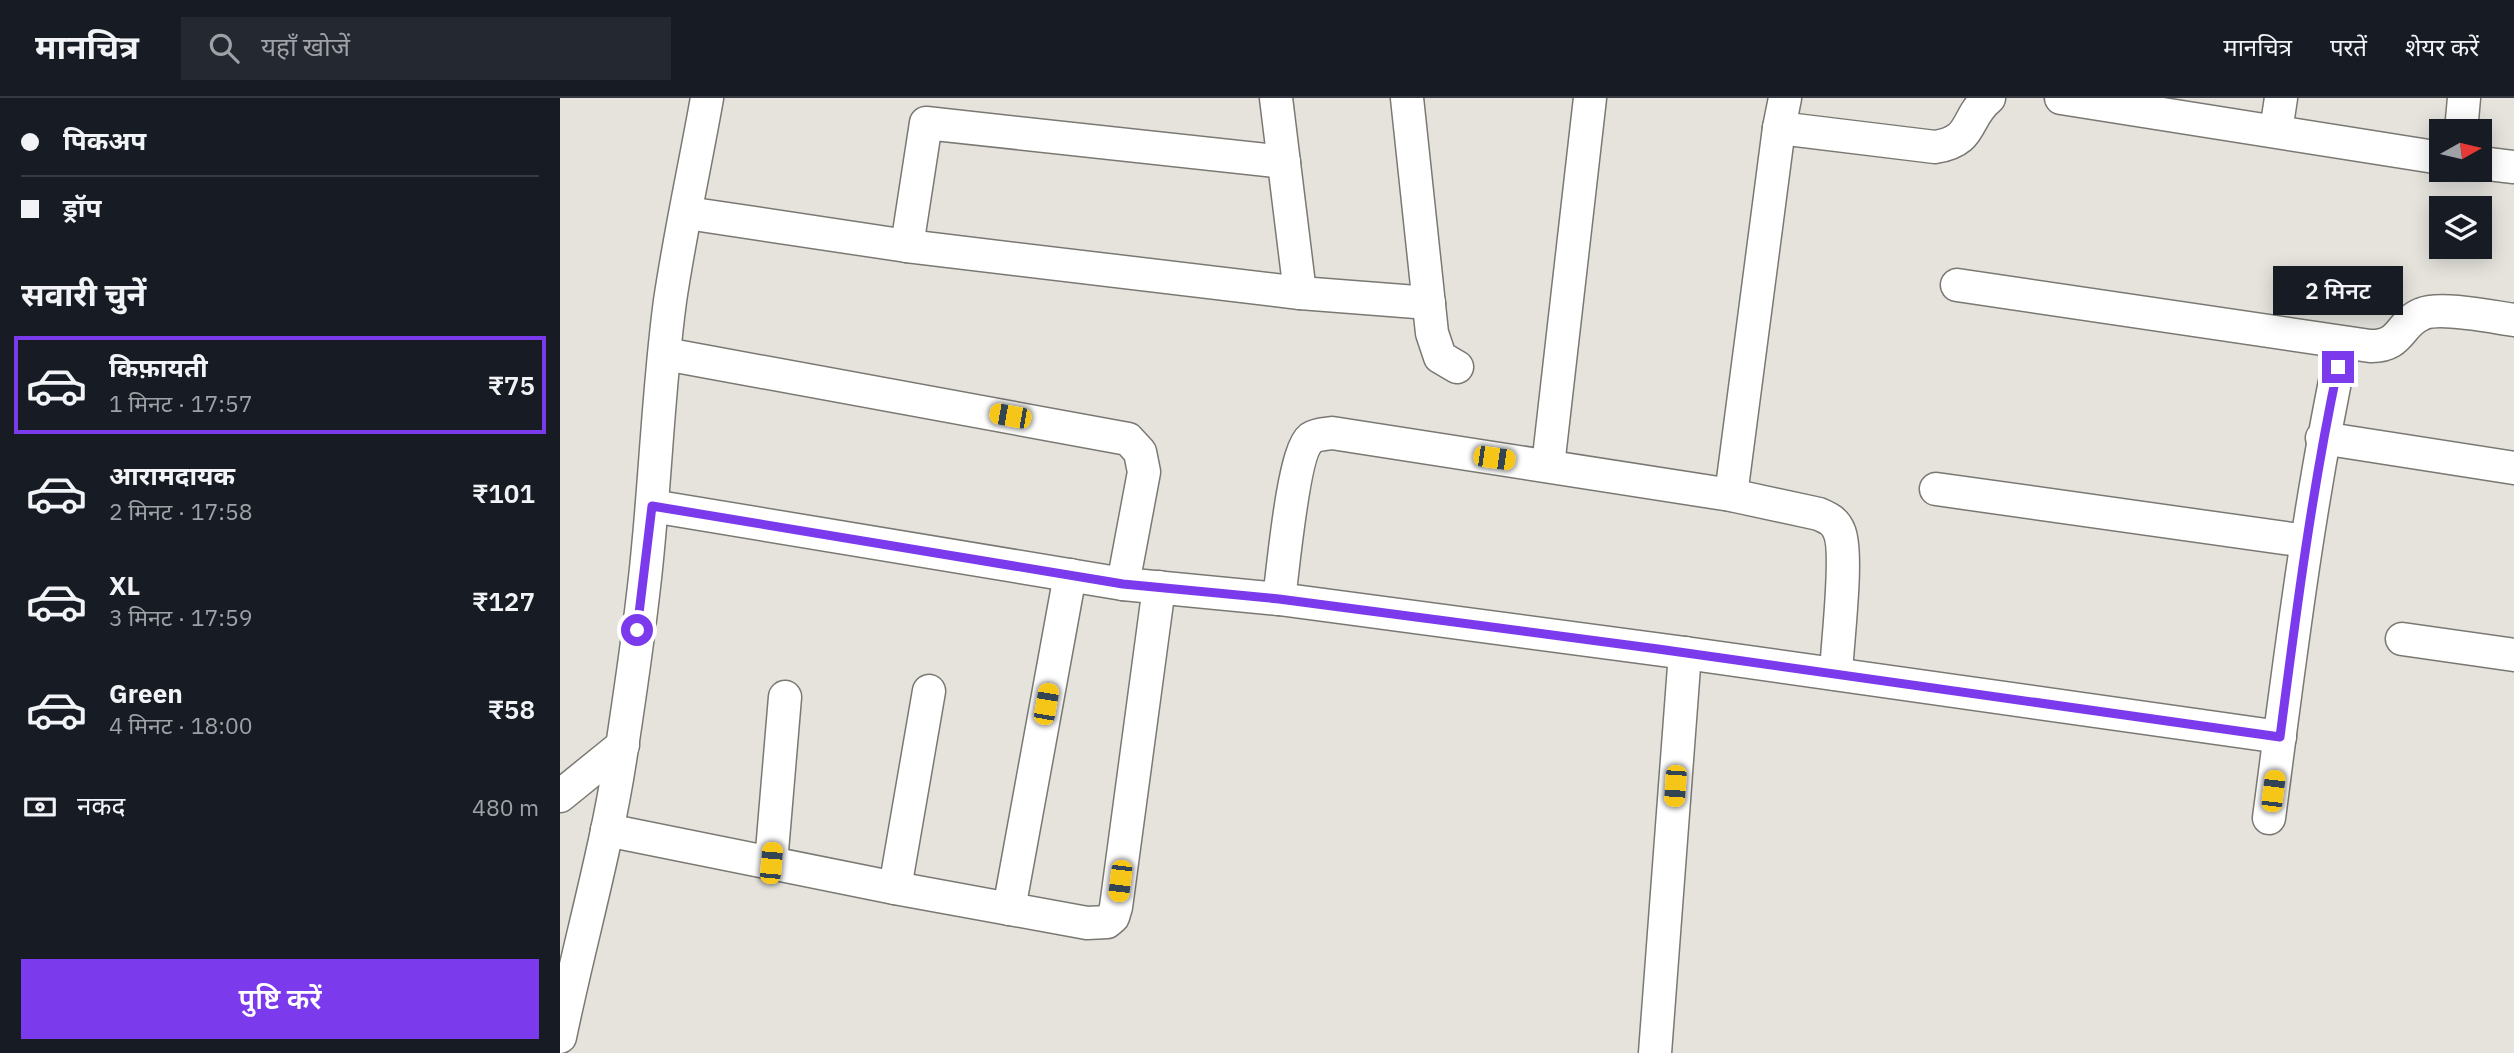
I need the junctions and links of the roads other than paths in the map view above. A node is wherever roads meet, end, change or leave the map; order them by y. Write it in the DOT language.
graph roads {
  1 [pos="707,98"];
  2 [pos="1276,98"];
  3 [pos="1408,98"];
  4 [pos="1590,98"];
  5 [pos="1989,98"];
  6 [pos="2061,98"];
  7 [pos="2281,98"];
  8 [pos="2464,98"];
  9 [pos="2101,101"];
  10 [pos="928,110"];
  11 [pos="1782,113"];
  12 [pos="2462,119"];
  13 [pos="2276,131"];
  14 [pos="2429,156"];
  15 [pos="1284,162"];
  16 [pos="2492,164"];
  17 [pos="2514,167"];
  18 [pos="687,213"];
  19 [pos="907,246"];
  20 [pos="1957,285"];
  21 [pos="1300,293"];
  22 [pos="1429,303"];
  23 [pos="2514,320"];
  24 [pos="2343,343"];
  25 [pos="665,354"];
  26 [pos="1457,368"];
  27 [pos="2322,438"];
  28 [pos="1548,466"];
  29 [pos="2514,468"];
  30 [pos="1936,489"];
  31 [pos="1731,495"];
  32 [pos="652,506"];
  33 [pos="2305,541"];
  34 [pos="1070,575"];
  35 [pos="1123,584"];
  36 [pos="1159,587"];
  37 [pos="1279,599"];
  38 [pos="2402,639"];
  39 [pos="1685,653"];
  40 [pos="2514,655"];
  41 [pos="1836,674"];
  42 [pos="929,691"];
  43 [pos="785,696"];
  44 [pos="2280,737"];
  45 [pos="623,745"];
  46 [pos="560,796"];
  47 [pos="2269,818"];
  48 [pos="607,830"];
  49 [pos="771,863"];
  50 [pos="895,888"];
  51 [pos="1009,909"];
  52 [pos="560,1037"];
  53 [pos="1655,1053"];
  1 -- 18 [label="street"];
  2 -- 15 [label="street"];
  3 -- 22 [label="street"];
  4 -- 28 [label="street"];
  5 -- 11 [label="street"];
  6 -- 9 [label="street"];
  7 -- 13 [label="street"];
  8 -- 12 [label="street"];
  9 -- 13 [label="street"];
  10 -- 15 [label="street"];
  10 -- 19 [label="street"];
  11 -- 31 [label="street"];
  13 -- 14 [label="street"];
  15 -- 21 [label="street"];
  16 -- 17 [label="street"];
  18 -- 19 [label="street"];
  18 -- 25 [label="street"];
  19 -- 21 [label="street"];
  20 -- 24 [label="street"];
  21 -- 22 [label="street"];
  22 -- 26 [label="street"];
  23 -- 24 [label="street"];
  24 -- 27 [label="street"];
  25 -- 32 [label="street"];
  25 -- 35 [label="street"];
  27 -- 29 [label="street"];
  27 -- 33 [label="street"];
  28 -- 31 [label="street"];
  28 -- 37 [label="street"];
  30 -- 33 [label="street"];
  31 -- 41 [label="street"];
  32 -- 34 [label="street"];
  32 -- 45 [label="street"];
  33 -- 44 [label="street"];
  34 -- 35 [label="street"];
  34 -- 51 [label="street"];
  35 -- 36 [label="street"];
  36 -- 37 [label="street"];
  36 -- 51 [label="street"];
  37 -- 39 [label="street"];
  38 -- 40 [label="street"];
  39 -- 41 [label="street"];
  39 -- 53 [label="street"];
  41 -- 44 [label="street"];
  42 -- 50 [label="street"];
  43 -- 49 [label="street"];
  44 -- 47 [label="street"];
  45 -- 46 [label="street"];
  45 -- 48 [label="street"];
  48 -- 49 [label="street"];
  48 -- 52 [label="street"];
  49 -- 50 [label="street"];
  50 -- 51 [label="street"];
}
